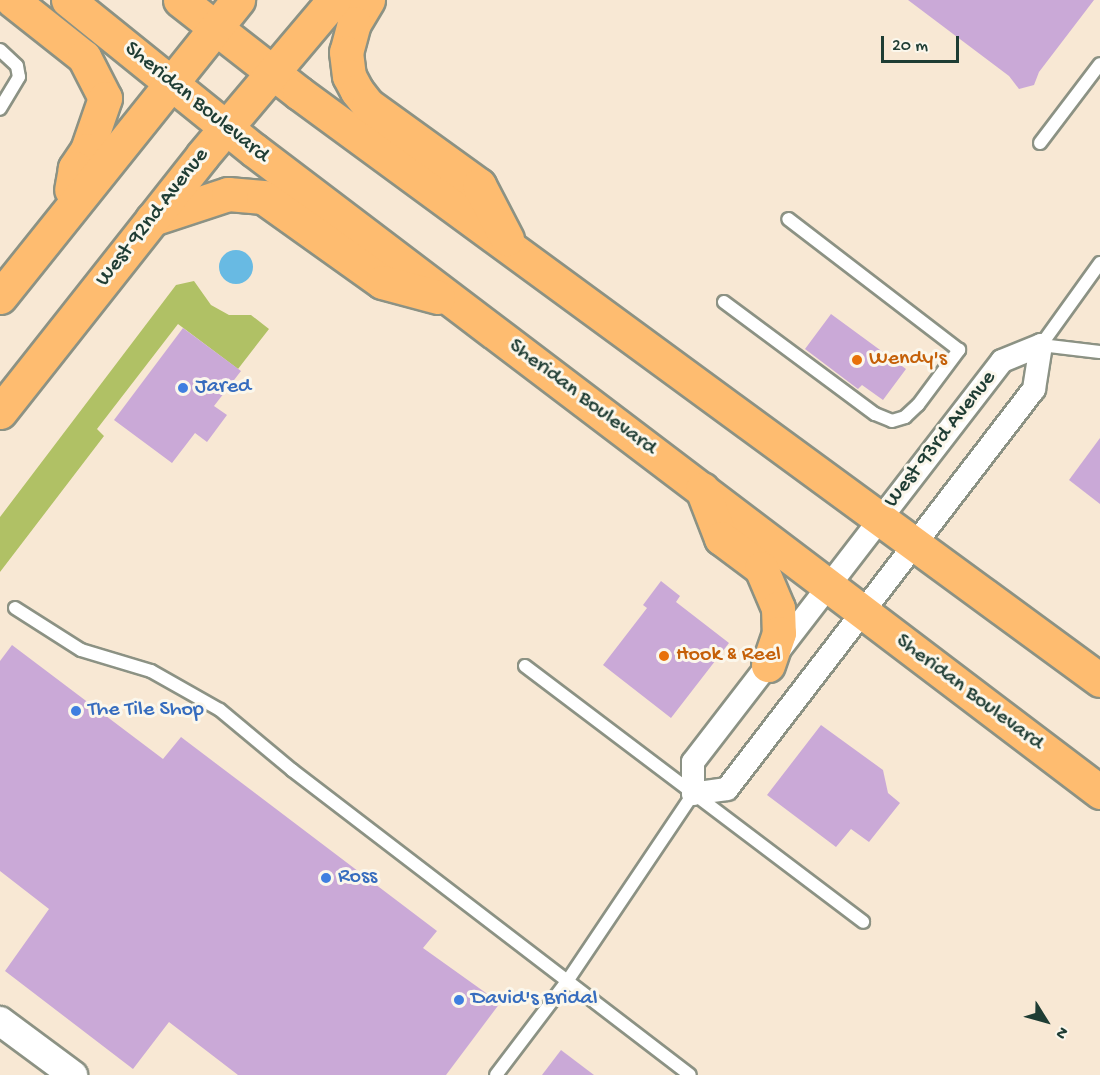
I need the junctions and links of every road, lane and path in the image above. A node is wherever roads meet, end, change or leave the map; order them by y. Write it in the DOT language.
graph roads {
  1 [pos="12,0"];
  2 [pos="68,0"];
  3 [pos="180,0"];
  4 [pos="238,0"];
  5 [pos="334,0"];
  6 [pos="368,0"];
  7 [pos="216,27"];
  8 [pos="0,50"];
  9 [pos="1100,64"];
  10 [pos="272,71"];
  11 [pos="171,82"];
  12 [pos="0,109"];
  13 [pos="226,127"];
  14 [pos="1040,142"];
  15 [pos="68,213"];
  16 [pos="152,219"];
  17 [pos="788,219"];
  18 [pos="510,246"];
  19 [pos="1100,263"];
  20 [pos="0,297"];
  21 [pos="452,300"];
  22 [pos="724,302"];
  23 [pos="1041,345"];
  24 [pos="1100,352"];
  25 [pos="0,412"];
  26 [pos="702,489"];
  27 [pos="879,521"];
  28 [pos="913,546"];
  29 [pos="829,586"];
  30 [pos="15,608"];
  31 [pos="863,612"];
  32 [pos="768,665"];
  33 [pos="525,666"];
  34 [pos="1100,680"];
  35 [pos="1100,792"];
  36 [pos="693,794"];
  37 [pos="863,922"];
  38 [pos="568,980"];
  39 [pos="0,1021"];
  40 [pos="73,1075"];
  41 [pos="496,1075"];
  42 [pos="690,1075"];
  1 -- 15 [label="main road"];
  2 -- 11 [label="main road, Sheridan Boulevard"];
  3 -- 7 [label="main road"];
  4 -- 7 [label="main road"];
  5 -- 10 [label="main road, West 92nd Avenue"];
  6 -- 18 [label="main road"];
  7 -- 10 [label="main road"];
  7 -- 11 [label="main road"];
  8 -- 12 [label="lane"];
  9 -- 14 [label="lane"];
  10 -- 13 [label="main road, West 92nd Avenue"];
  10 -- 18 [label="main road"];
  11 -- 13 [label="main road, Sheridan Boulevard"];
  11 -- 15 [label="main road"];
  13 -- 16 [label="main road, West 92nd Avenue"];
  13 -- 21 [label="main road, Sheridan Boulevard"];
  15 -- 20 [label="main road"];
  16 -- 21 [label="main road"];
  16 -- 25 [label="main road, West 92nd Avenue"];
  17 -- 22 [label="lane"];
  18 -- 27 [label="main road"];
  19 -- 23 [label="lane"];
  21 -- 26 [label="main road, Sheridan Boulevard"];
  23 -- 24 [label="lane"];
  23 -- 27 [label="street, West 93rd Avenue"];
  23 -- 28 [label="street, West 93rd Avenue"];
  26 -- 29 [label="main road, Sheridan Boulevard"];
  26 -- 32 [label="main road"];
  27 -- 28 [label="main road"];
  27 -- 29 [label="street, West 93rd Avenue"];
  28 -- 31 [label="street, West 93rd Avenue"];
  28 -- 34 [label="main road"];
  29 -- 31 [label="main road, Sheridan Boulevard"];
  29 -- 32 [label="street, West 93rd Avenue"];
  30 -- 38 [label="lane"];
  31 -- 35 [label="main road, Sheridan Boulevard"];
  31 -- 36 [label="street, West 93rd Avenue"];
  32 -- 36 [label="street, West 93rd Avenue"];
  33 -- 36 [label="lane"];
  36 -- 37 [label="lane"];
  36 -- 38 [label="lane"];
  38 -- 41 [label="lane"];
  38 -- 42 [label="lane"];
  39 -- 40 [label="street"];
}
